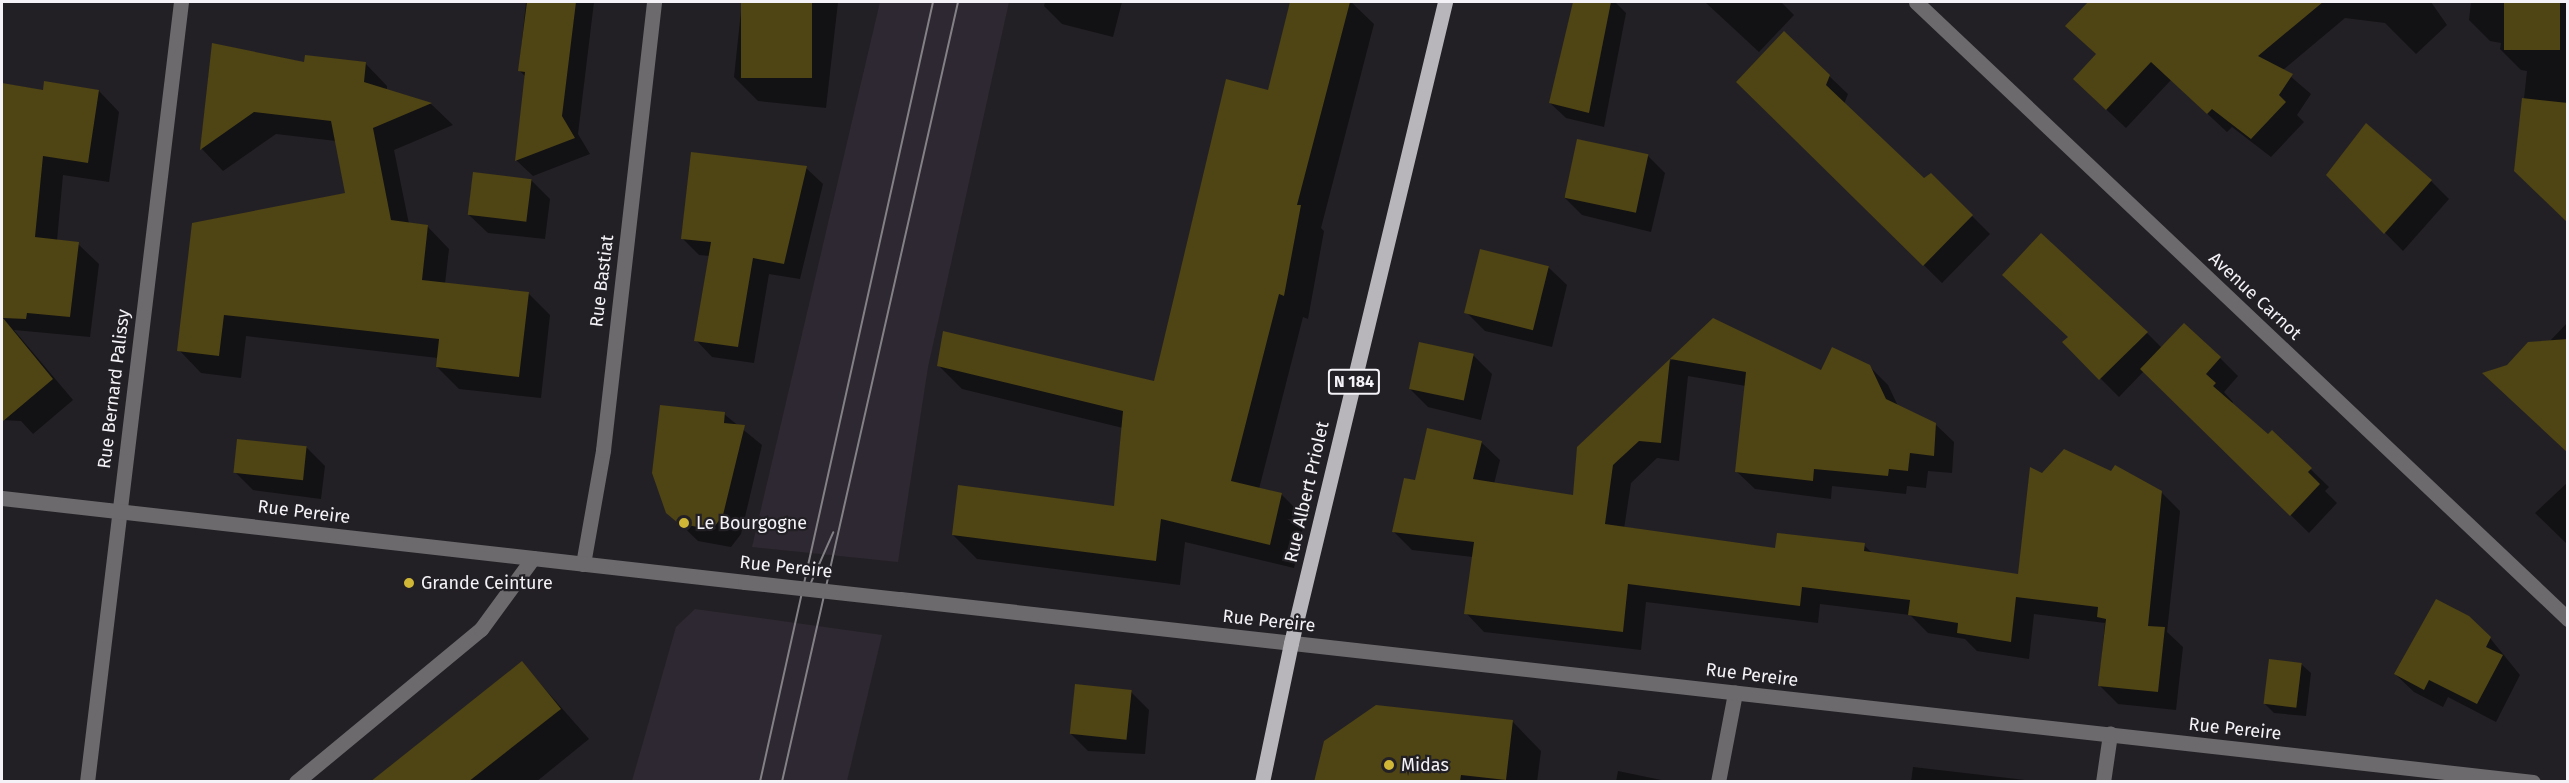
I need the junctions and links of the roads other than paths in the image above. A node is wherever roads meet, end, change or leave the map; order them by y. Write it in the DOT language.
graph roads {
  1 [pos="181,2"];
  2 [pos="654,2"];
  3 [pos="1445,2"];
  4 [pos="1916,2"];
  5 [pos="2,498"];
  6 [pos="117,510"];
  7 [pos="533,558"];
  8 [pos="583,564"];
  9 [pos="2568,620"];
  10 [pos="1291,643"];
  11 [pos="1735,693"];
  12 [pos="2110,735"];
  13 [pos="87,782"];
  14 [pos="296,782"];
  15 [pos="1262,782"];
  16 [pos="1718,782"];
  17 [pos="2103,782"];
  18 [pos="2533,782"];
  1 -- 6 [label="street, Rue Bernard Palissy"];
  2 -- 8 [label="street, Rue Bastiat"];
  3 -- 10 [label="main road, Rue Albert Priolet / N 184"];
  4 -- 9 [label="street, Avenue Carnot"];
  5 -- 6 [label="street, Rue Pereire"];
  6 -- 7 [label="street, Rue Pereire"];
  6 -- 13 [label="street, Rue Bernard Palissy"];
  7 -- 8 [label="street, Rue Pereire"];
  7 -- 14 [label="street"];
  8 -- 10 [label="street, Rue Pereire, bridge"];
  10 -- 11 [label="street, Rue Pereire"];
  10 -- 15 [label="main road, Rue Albert Priolet / N 184"];
  11 -- 12 [label="street, Rue Pereire"];
  11 -- 16 [label="street"];
  12 -- 17 [label="street"];
  12 -- 18 [label="street, Rue Pereire"];
}
